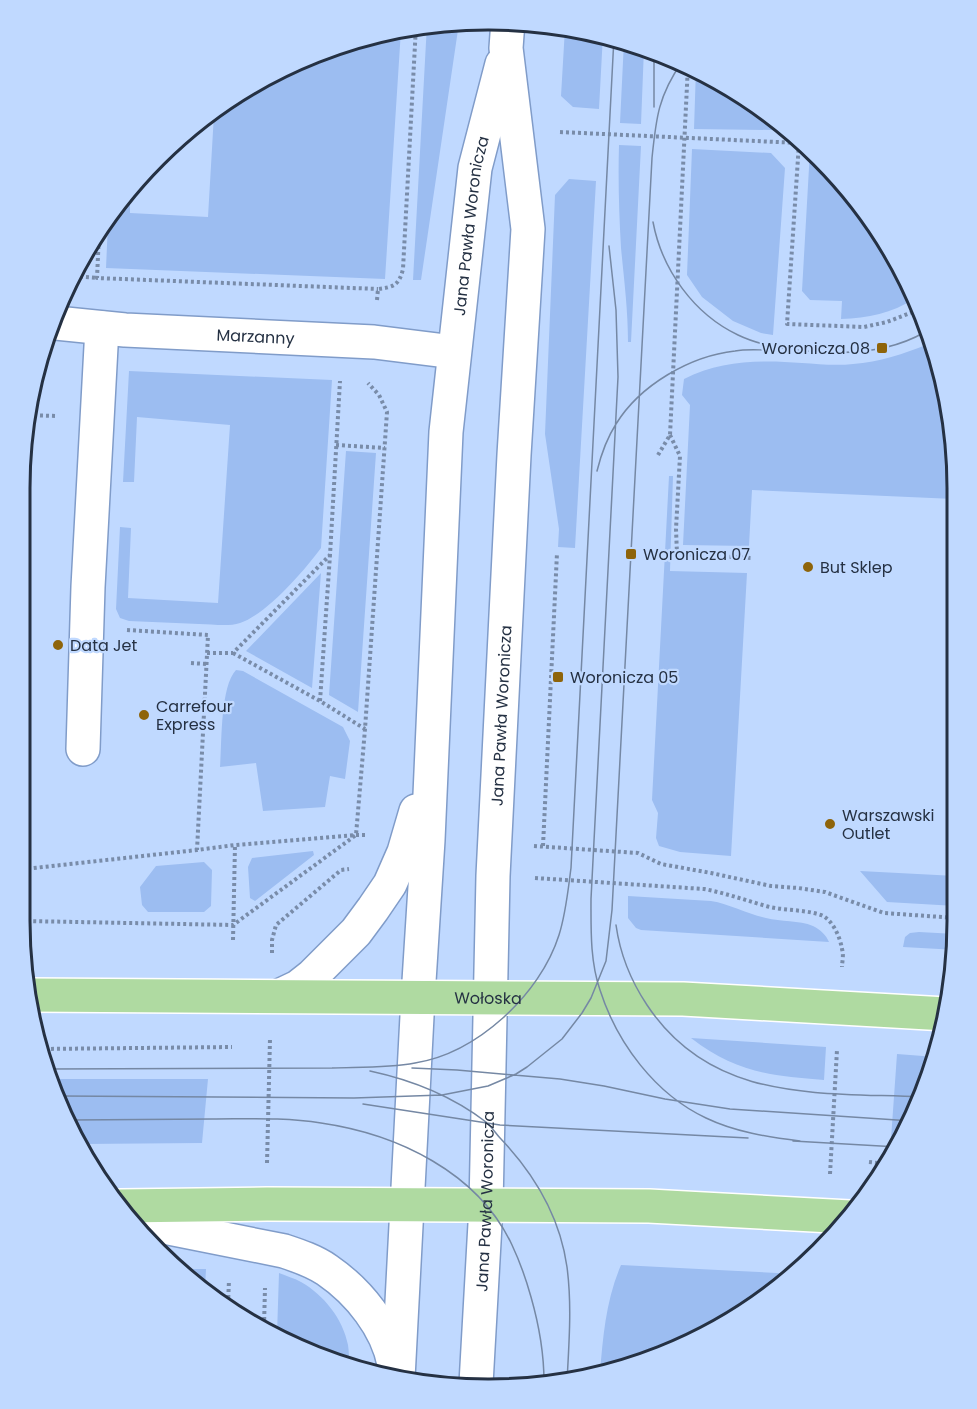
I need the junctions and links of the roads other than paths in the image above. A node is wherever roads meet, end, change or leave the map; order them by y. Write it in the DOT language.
graph roads {
  1 [pos="507,34"];
  2 [pos="61,324"];
  3 [pos="113,329"];
  4 [pos="454,352"];
  5 [pos="83,749"];
  6 [pos="432,754"];
  7 [pos="37,995"];
  8 [pos="275,996"];
  9 [pos="418,997"];
  10 [pos="490,997"];
  11 [pos="937,1013"];
  12 [pos="130,1206"];
  13 [pos="407,1206"];
  14 [pos="486,1206"];
  15 [pos="838,1216"];
  16 [pos="144,1223"];
  17 [pos="396,1369"];
  18 [pos="398,1370"];
  19 [pos="476,1379"];
  1 -- 4 [label="street, Jana Pawła Woronicza"];
  1 -- 10 [label="street, Jana Pawła Woronicza"];
  2 -- 3 [label="street, Marzanny"];
  3 -- 4 [label="street, Marzanny"];
  3 -- 5 [label="street"];
  4 -- 6 [label="street, Jana Pawła Woronicza"];
  6 -- 8 [label="street"];
  6 -- 9 [label="street, Jana Pawła Woronicza"];
  7 -- 8 [label="main road, Wołoska"];
  8 -- 9 [label="main road, Wołoska"];
  9 -- 10 [label="main road, Wołoska"];
  9 -- 13 [label="street, Jana Pawła Woronicza"];
  10 -- 11 [label="main road, Wołoska"];
  10 -- 14 [label="street, Jana Pawła Woronicza"];
  12 -- 13 [label="main road"];
  13 -- 14 [label="main road"];
  13 -- 18 [label="street, Jana Pawła Woronicza"];
  14 -- 15 [label="main road"];
  14 -- 19 [label="street, Jana Pawła Woronicza"];
  16 -- 17 [label="street"];
}
